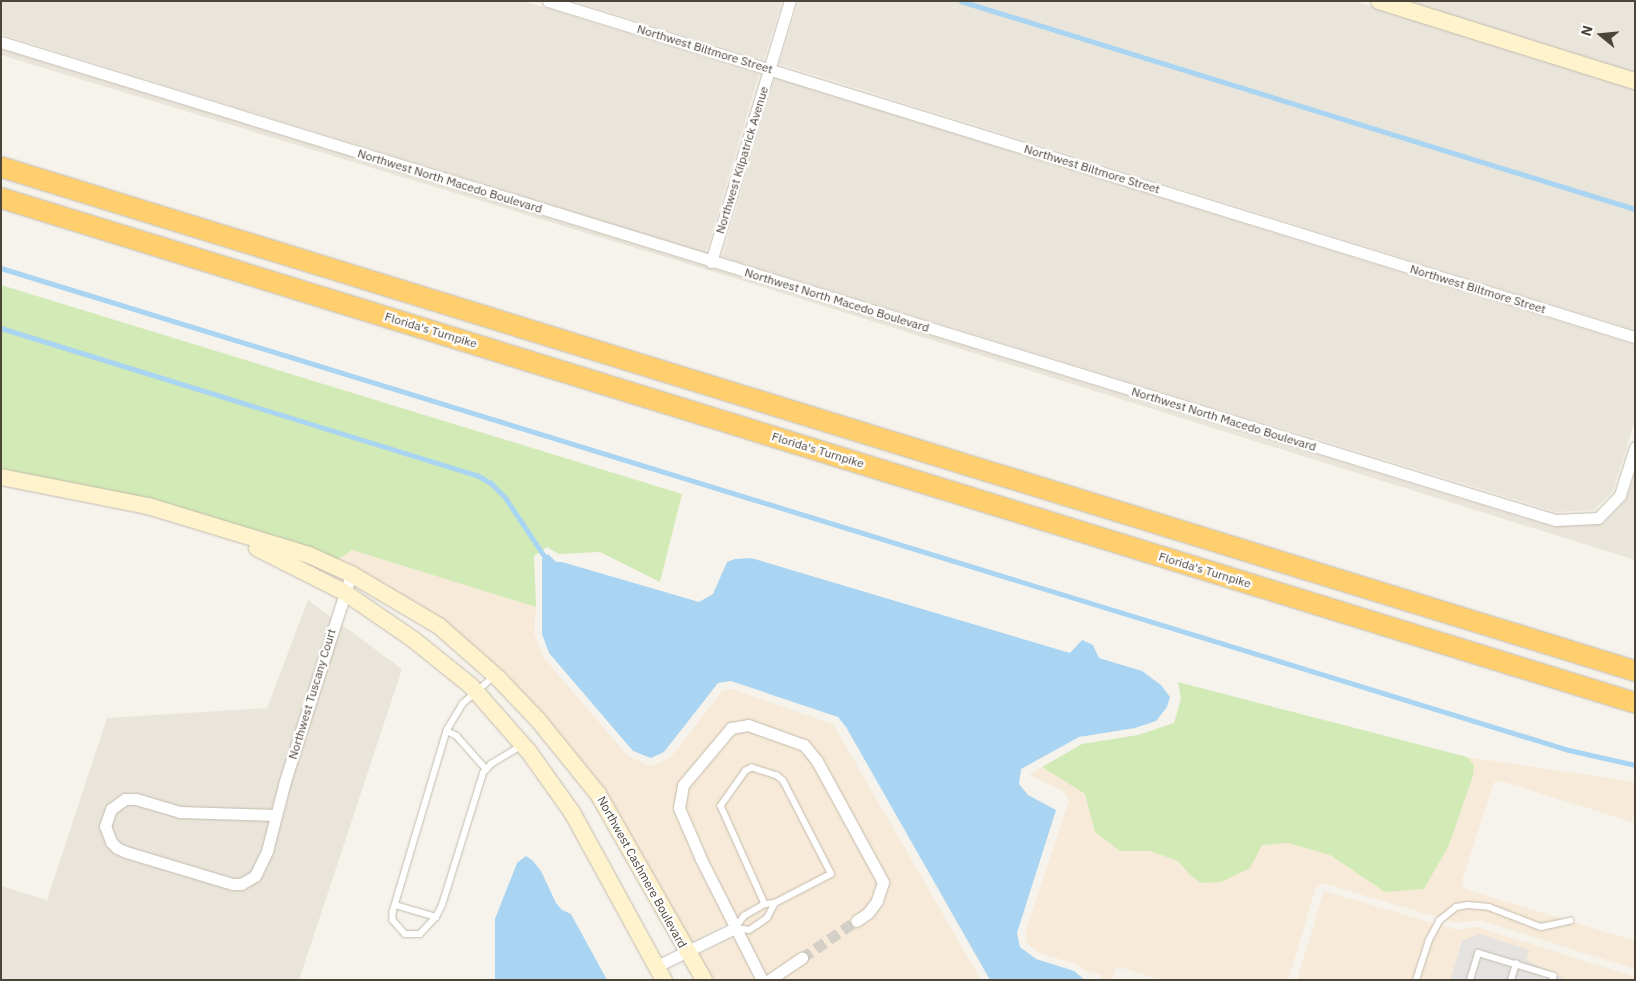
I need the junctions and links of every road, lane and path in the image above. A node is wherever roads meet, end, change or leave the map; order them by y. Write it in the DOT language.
graph roads {
  1 [pos="548,1"];
  2 [pos="790,1"];
  3 [pos="1379,1"];
  4 [pos="1,42"];
  5 [pos="769,69"];
  6 [pos="1635,81"];
  7 [pos="1,167"];
  8 [pos="1,198"];
  9 [pos="712,262"];
  10 [pos="1635,338"];
  11 [pos="1635,447"];
  12 [pos="1,477"];
  13 [pos="208,524"];
  14 [pos="351,574"];
  15 [pos="344,592"];
  16 [pos="1635,671"];
  17 [pos="496,676"];
  18 [pos="477,693"];
  19 [pos="1635,703"];
  20 [pos="447,732"];
  21 [pos="523,745"];
  22 [pos="486,769"];
  23 [pos="276,815"];
  24 [pos="775,903"];
  25 [pos="395,904"];
  26 [pos="765,904"];
  27 [pos="436,917"];
  28 [pos="1570,921"];
  29 [pos="856,922"];
  30 [pos="735,928"];
  31 [pos="687,952"];
  32 [pos="802,958"];
  33 [pos="1516,964"];
  34 [pos="661,973"];
  35 [pos="704,980"];
  36 [pos="762,980"];
  37 [pos="769,980"];
  38 [pos="1416,980"];
  39 [pos="1470,980"];
  40 [pos="1511,980"];
  41 [pos="1553,980"];
  1 -- 5 [label="street, Northwest Biltmore Street"];
  2 -- 5 [label="street, Northwest Kilpatrick Avenue"];
  3 -- 6 [label="street"];
  4 -- 9 [label="street, Northwest North Macedo Boulevard"];
  5 -- 9 [label="street, Northwest Kilpatrick Avenue"];
  5 -- 10 [label="street, Northwest Biltmore Street"];
  7 -- 16 [label="highway"];
  8 -- 19 [label="highway, Florida's Turnpike"];
  9 -- 11 [label="street, Northwest North Macedo Boulevard"];
  12 -- 13 [label="street, Northwest Cashmere Boulevard"];
  13 -- 14 [label="street, Northwest Cashmere Boulevard"];
  13 -- 15 [label="street, Northwest Cashmere Boulevard"];
  14 -- 15 [label="street, Northwest Tuscany Court"];
  14 -- 17 [label="street, Northwest Cashmere Boulevard"];
  15 -- 18 [label="street, Northwest Cashmere Boulevard"];
  15 -- 23 [label="street, Northwest Tuscany Court"];
  17 -- 18 [label="lane"];
  17 -- 31 [label="street, Northwest Cashmere Boulevard"];
  18 -- 20 [label="lane"];
  18 -- 21 [label="street, Northwest Cashmere Boulevard"];
  20 -- 22 [label="lane"];
  20 -- 25 [label="lane"];
  21 -- 22 [label="lane"];
  21 -- 34 [label="street, Northwest Cashmere Boulevard"];
  22 -- 27 [label="lane"];
  23 -- 23 [label="street, Northwest Tuscany Court"];
  24 -- 26 [label="lane"];
  24 -- 26 [label="lane"];
  24 -- 30 [label="lane"];
  25 -- 27 [label="lane"];
  25 -- 27 [label="lane"];
  26 -- 30 [label="lane"];
  28 -- 38 [label="lane"];
  29 -- 30 [label="street"];
  30 -- 31 [label="street"];
  30 -- 36 [label="street"];
  31 -- 34 [label="street"];
  31 -- 35 [label="street, Northwest Cashmere Boulevard"];
  32 -- 37 [label="street"];
  33 -- 39 [label="lane"];
  33 -- 40 [label="lane"];
  33 -- 41 [label="lane"];
}
